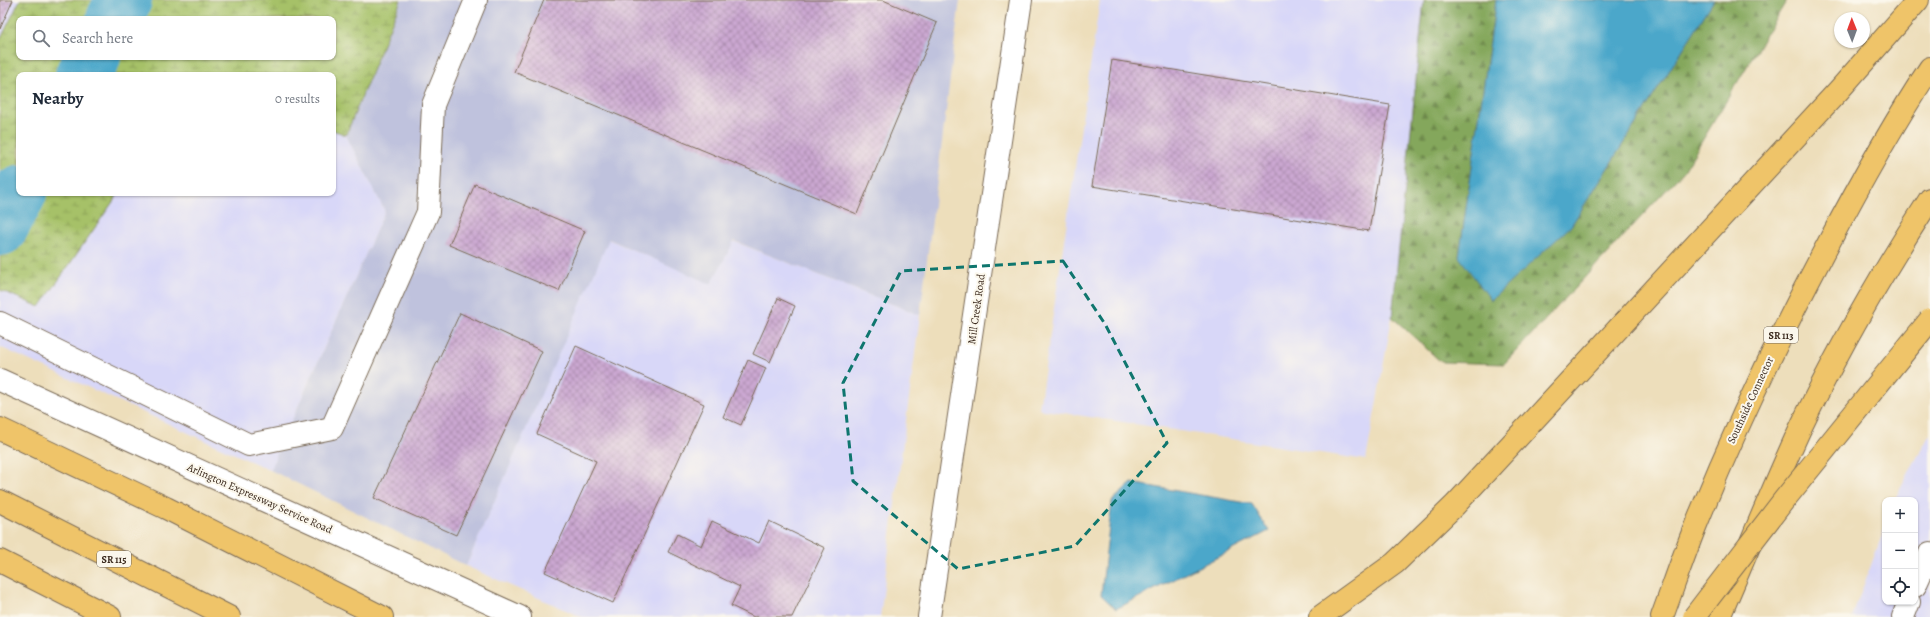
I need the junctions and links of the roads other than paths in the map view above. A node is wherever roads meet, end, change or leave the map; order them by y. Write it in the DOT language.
graph roads {
  1 [pos="476,0"];
  2 [pos="1021,0"];
  3 [pos="1918,0"];
  4 [pos="1930,68"];
  5 [pos="1930,200"];
  6 [pos="1930,320"];
  7 [pos="0,324"];
  8 [pos="0,380"];
  9 [pos="0,429"];
  10 [pos="0,501"];
  11 [pos="1930,553"];
  12 [pos="0,561"];
  13 [pos="1918,579"];
  14 [pos="1908,605"];
  15 [pos="379,615"];
  16 [pos="110,617"];
  17 [pos="229,617"];
  18 [pos="520,617"];
  19 [pos="929,617"];
  20 [pos="1320,617"];
  21 [pos="1662,617"];
  22 [pos="1694,617"];
  23 [pos="1719,617"];
  24 [pos="1903,617"];
  1 -- 7 [label="street"];
  2 -- 19 [label="street, Mill Creek Road"];
  3 -- 20 [label="highway"];
  4 -- 21 [label="highway, Southside Connector / SR 113"];
  5 -- 23 [label="highway"];
  6 -- 22 [label="highway, bridge"];
  8 -- 18 [label="street, Arlington Expressway Service Road"];
  9 -- 15 [label="highway"];
  10 -- 17 [label="highway, SR 115"];
  11 -- 13 [label="street"];
  12 -- 16 [label="highway"];
  14 -- 24 [label="street"];
}
